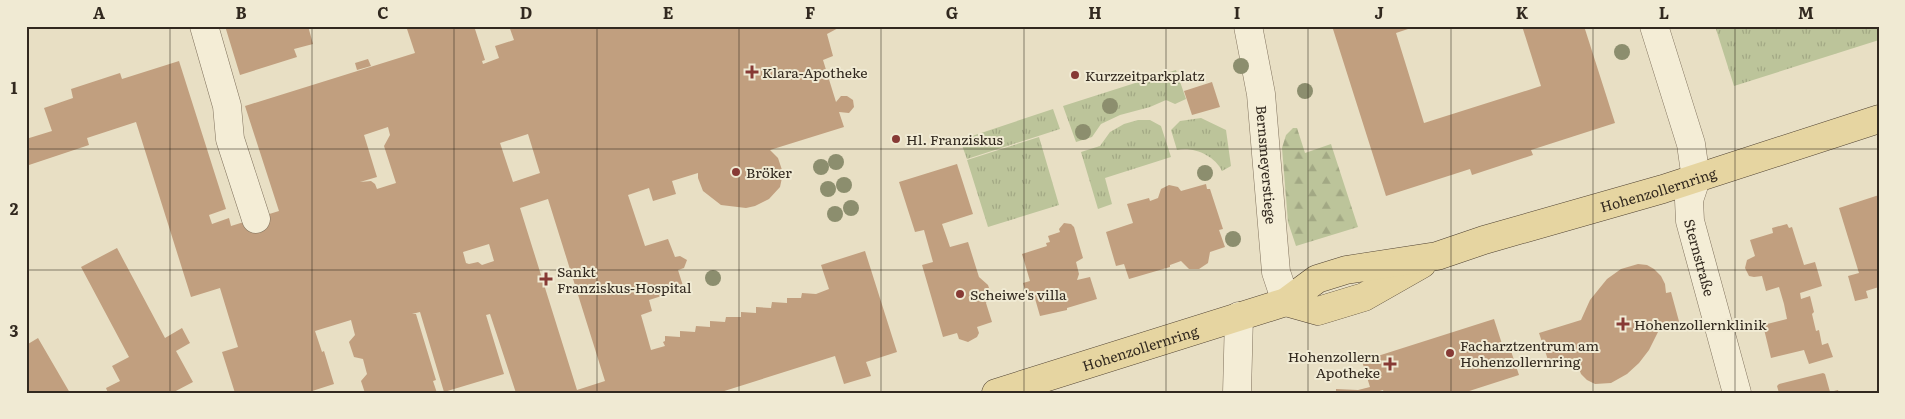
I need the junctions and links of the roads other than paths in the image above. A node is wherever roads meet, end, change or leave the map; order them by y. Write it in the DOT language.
graph roads {
  1 [pos="204,26"];
  2 [pos="1248,26"];
  3 [pos="1654,26"];
  4 [pos="1879,120"];
  5 [pos="1696,179"];
  6 [pos="256,218"];
  7 [pos="1286,302"];
  8 [pos="1239,316"];
  9 [pos="996,393"];
  10 [pos="1237,393"];
  11 [pos="1737,393"];
  1 -- 6 [label="street"];
  2 -- 7 [label="street, Bernsmeyerstiege"];
  3 -- 5 [label="street"];
  4 -- 5 [label="main road, Hohenzollernring"];
  5 -- 7 [label="main road, Hohenzollernring"];
  5 -- 11 [label="street, Sternstraße"];
  7 -- 8 [label="main road, Hohenzollernring"];
  8 -- 9 [label="main road, Hohenzollernring"];
  8 -- 10 [label="street"];
}
